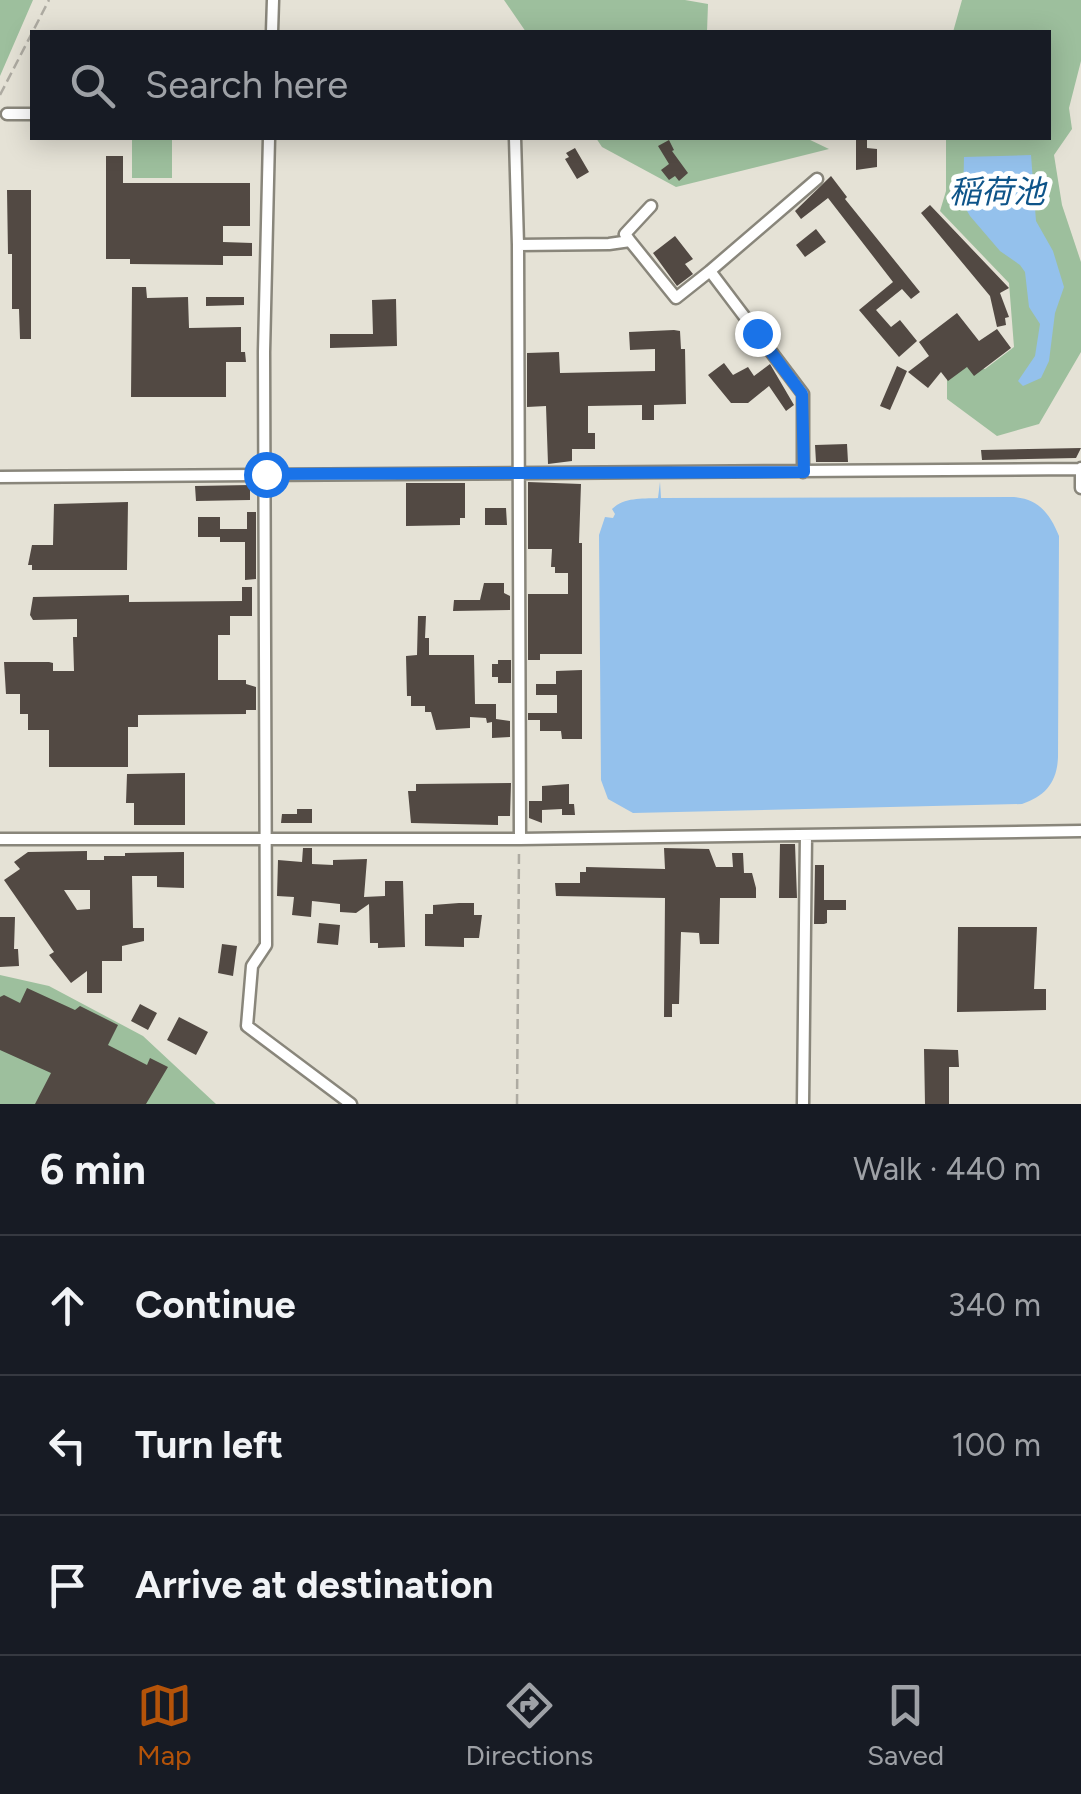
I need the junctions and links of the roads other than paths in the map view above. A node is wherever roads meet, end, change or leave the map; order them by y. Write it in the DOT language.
graph roads {
  1 [pos="273,0"];
  2 [pos="272,30"];
  3 [pos="7,114"];
  4 [pos="30,114"];
  5 [pos="269,140"];
  6 [pos="515,140"];
  7 [pos="817,179"];
  8 [pos="651,206"];
  9 [pos="630,241"];
  10 [pos="518,245"];
  11 [pos="710,270"];
  12 [pos="1081,469"];
  13 [pos="804,472"];
  14 [pos="266,474"];
  15 [pos="519,474"];
  16 [pos="0,478"];
  17 [pos="1081,488"];
  18 [pos="1081,831"];
  19 [pos="268,836"];
  20 [pos="806,836"];
  21 [pos="0,839"];
  22 [pos="520,839"];
  23 [pos="351,1104"];
  24 [pos="803,1104"];
  1 -- 2 [label="street"];
  3 -- 4 [label="street"];
  5 -- 14 [label="street"];
  6 -- 10 [label="street"];
  7 -- 11 [label="street"];
  8 -- 9 [label="street"];
  9 -- 10 [label="street"];
  9 -- 11 [label="street"];
  10 -- 15 [label="street"];
  11 -- 13 [label="street"];
  12 -- 13 [label="street"];
  12 -- 17 [label="street"];
  13 -- 15 [label="street"];
  14 -- 15 [label="street"];
  14 -- 16 [label="street"];
  14 -- 19 [label="street"];
  15 -- 22 [label="street"];
  18 -- 20 [label="street"];
  19 -- 21 [label="street"];
  19 -- 22 [label="street"];
  19 -- 23 [label="street"];
  20 -- 22 [label="street"];
  20 -- 24 [label="street"];
}
